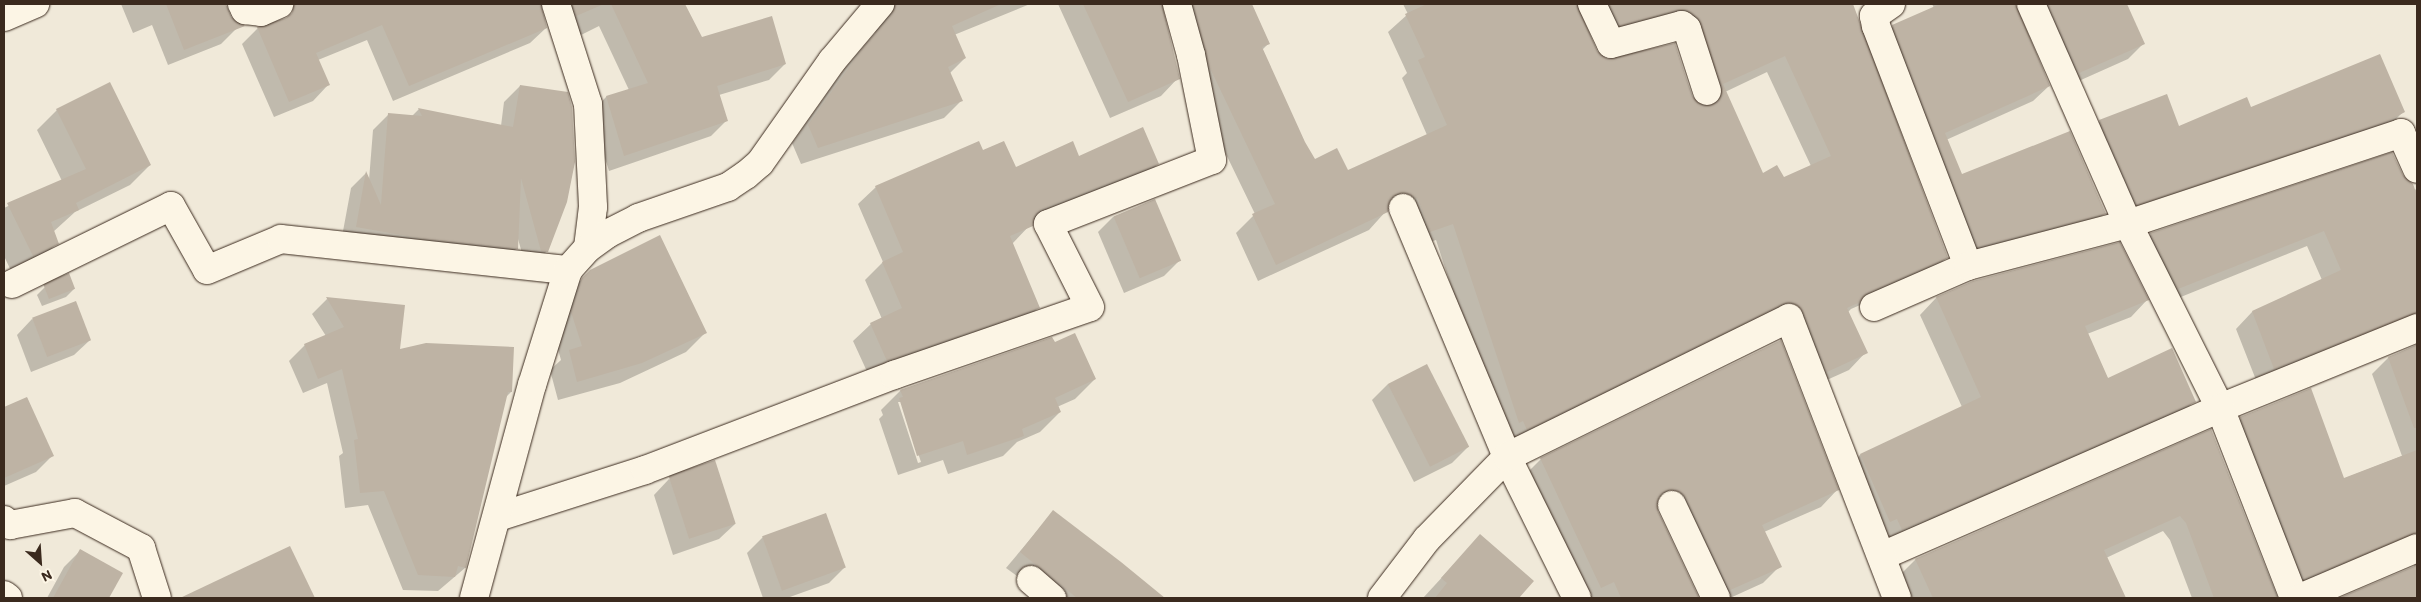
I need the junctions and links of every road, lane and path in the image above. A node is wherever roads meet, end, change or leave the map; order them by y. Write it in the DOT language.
graph roads {
  1 [pos="35,4"];
  2 [pos="242,4"];
  3 [pos="279,4"];
  4 [pos="556,4"];
  5 [pos="880,4"];
  6 [pos="1177,4"];
  7 [pos="1592,4"];
  8 [pos="1890,4"];
  9 [pos="2031,4"];
  10 [pos="4,17"];
  11 [pos="1707,92"];
  12 [pos="2417,169"];
  13 [pos="1403,208"];
  14 [pos="2128,224"];
  15 [pos="588,248"];
  16 [pos="1968,266"];
  17 [pos="568,270"];
  18 [pos="12,284"];
  19 [pos="1874,307"];
  20 [pos="2417,328"];
  21 [pos="2220,408"];
  22 [pos="1507,457"];
  23 [pos="1672,505"];
  24 [pos="498,517"];
  25 [pos="4,520"];
  26 [pos="2417,548"];
  27 [pos="1882,556"];
  28 [pos="1031,580"];
  29 [pos="4,595"];
  30 [pos="8,598"];
  31 [pos="157,598"];
  32 [pos="474,598"];
  33 [pos="1052,598"];
  34 [pos="1382,598"];
  35 [pos="1577,598"];
  36 [pos="1716,598"];
  37 [pos="1897,598"];
  38 [pos="2294,598"];
  39 [pos="2300,598"];
  1 -- 10 [label="street"];
  2 -- 3 [label="street"];
  4 -- 15 [label="street"];
  5 -- 15 [label="street"];
  6 -- 24 [label="street"];
  7 -- 11 [label="street"];
  8 -- 16 [label="street"];
  9 -- 14 [label="street"];
  12 -- 14 [label="street"];
  13 -- 22 [label="street"];
  14 -- 16 [label="street"];
  14 -- 21 [label="street"];
  15 -- 17 [label="street"];
  16 -- 19 [label="street"];
  17 -- 18 [label="street"];
  17 -- 24 [label="street"];
  20 -- 21 [label="street"];
  21 -- 27 [label="street"];
  21 -- 38 [label="street"];
  22 -- 27 [label="street"];
  22 -- 34 [label="street"];
  22 -- 35 [label="street"];
  23 -- 36 [label="street"];
  24 -- 32 [label="street"];
  25 -- 31 [label="street"];
  26 -- 39 [label="street"];
  27 -- 37 [label="street"];
  28 -- 33 [label="street"];
  29 -- 30 [label="street"];
}
